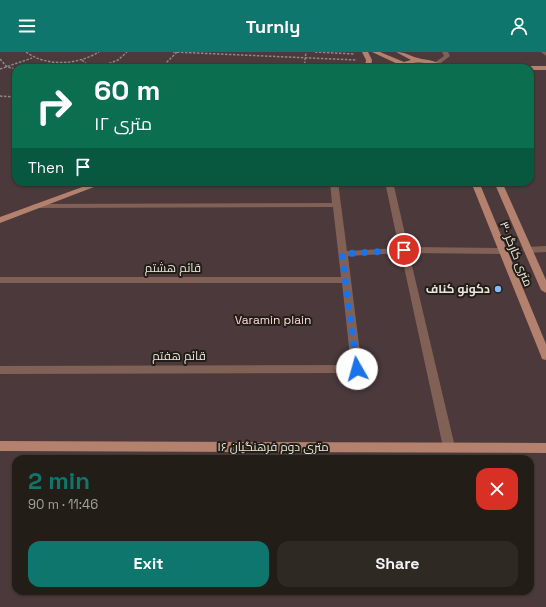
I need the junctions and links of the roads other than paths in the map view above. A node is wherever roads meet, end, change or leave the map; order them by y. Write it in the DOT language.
graph roads {
  1 [pos="375,52"];
  2 [pos="399,52"];
  3 [pos="445,52"];
  4 [pos="419,60"];
  5 [pos="401,64"];
  6 [pos="408,64"];
  7 [pos="432,64"];
  8 [pos="440,64"];
  9 [pos="534,68"];
  10 [pos="546,68"];
  11 [pos="92,186"];
  12 [pos="334,186"];
  13 [pos="390,186"];
  14 [pos="478,186"];
  15 [pos="500,186"];
  16 [pos="336,205"];
  17 [pos="35,206"];
  18 [pos="0,220"];
  19 [pos="546,249"];
  20 [pos="404,250"];
  21 [pos="528,250"];
  22 [pos="502,251"];
  23 [pos="342,254"];
  24 [pos="0,280"];
  25 [pos="346,280"];
  26 [pos="546,290"];
  27 [pos="546,356"];
  28 [pos="0,370"];
  29 [pos="0,446"];
  30 [pos="449,447"];
  31 [pos="546,448"];
  1 -- 5 [label="street"];
  2 -- 4 [label="street"];
  3 -- 8 [label="street"];
  4 -- 6 [label="street"];
  4 -- 7 [label="street"];
  9 -- 10 [label="street"];
  11 -- 17 [label="street"];
  12 -- 16 [label="street"];
  13 -- 20 [label="street"];
  14 -- 22 [label="street, ۳۰ متری کارگر"];
  15 -- 21 [label="street, ۳۰ متری کارگر"];
  16 -- 17 [label="street"];
  16 -- 23 [label="street"];
  17 -- 18 [label="street"];
  19 -- 21 [label="street"];
  20 -- 22 [label="street"];
  20 -- 23 [label="street"];
  20 -- 30 [label="street"];
  21 -- 26 [label="street, ۳۰ متری کارگر"];
  22 -- 27 [label="street, ۳۰ متری کارگر"];
  23 -- 25 [label="street"];
  24 -- 25 [label="street, قائم هشتم"];
  25 -- 28 [label="street, قائم هفتم"];
  29 -- 30 [label="street, ۱۶ متری دوم فرهنگیان"];
  30 -- 31 [label="street, ۱۶ متری دوم فرهنگیان"];
}
